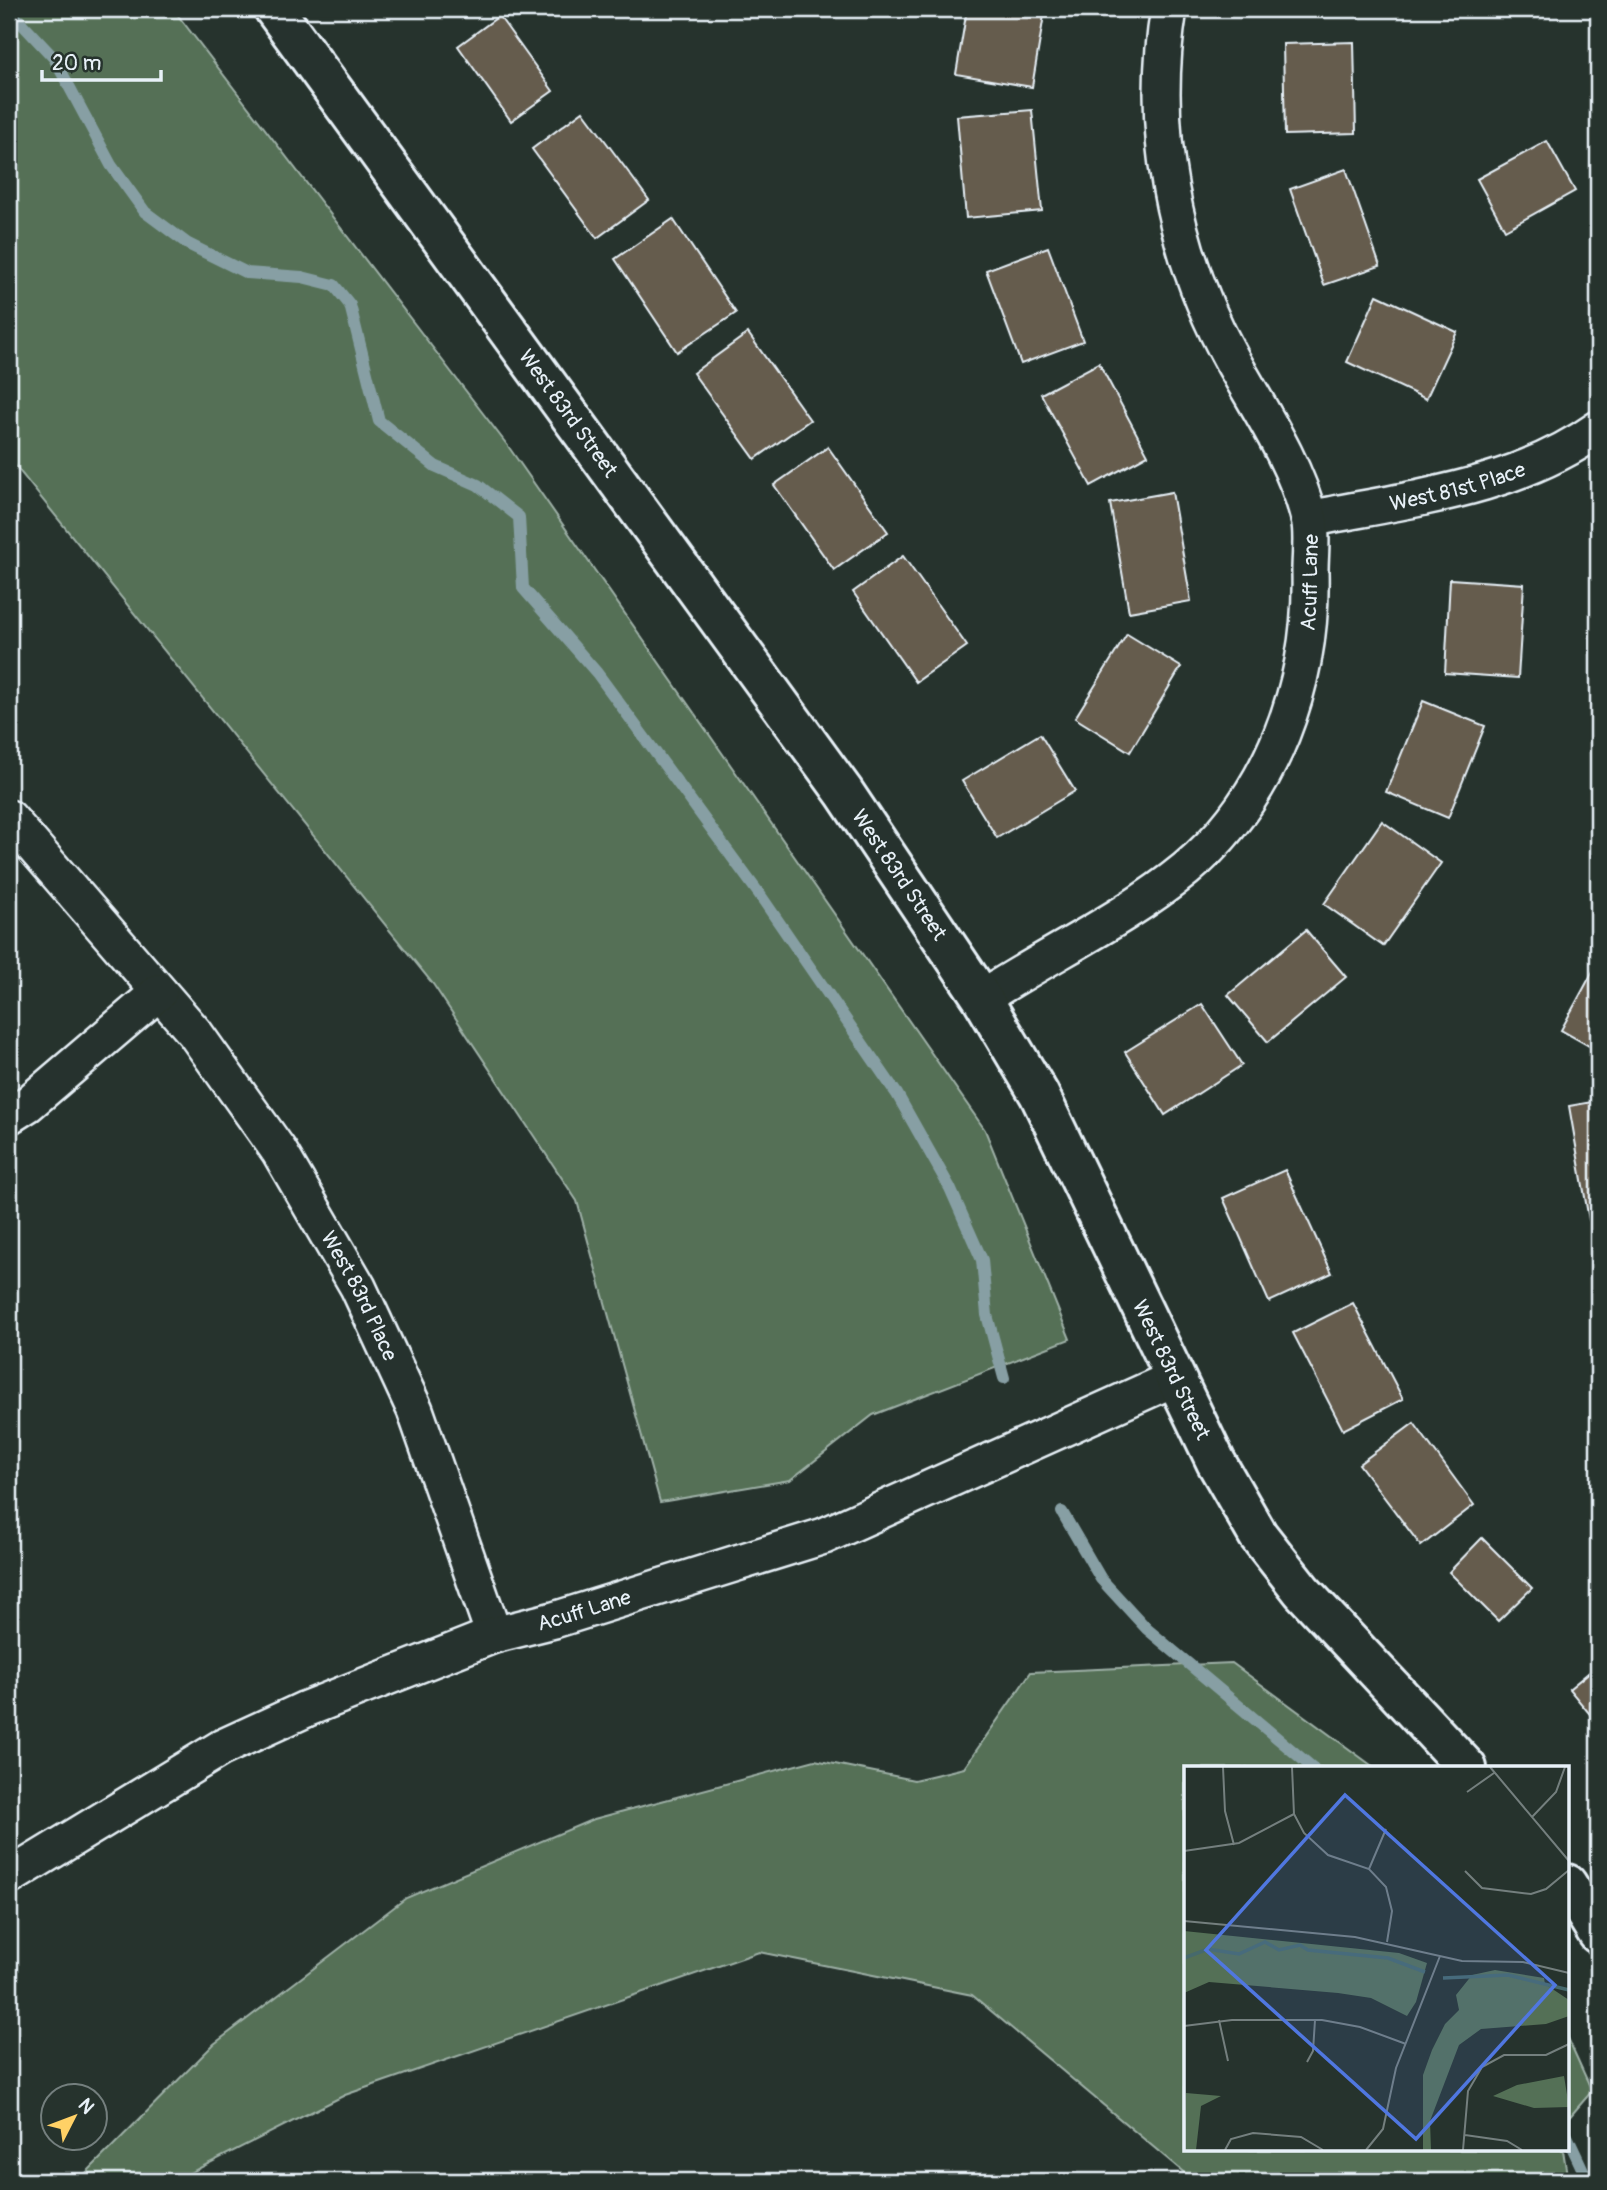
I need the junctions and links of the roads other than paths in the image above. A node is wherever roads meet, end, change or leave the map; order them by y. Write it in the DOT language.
graph roads {
  1 [pos="274,9"];
  2 [pos="1169,9"];
  3 [pos="1598,429"];
  4 [pos="1309,519"];
  5 [pos="9,818"];
  6 [pos="159,992"];
  7 [pos="982,998"];
  8 [pos="9,1116"];
  9 [pos="1175,1378"];
  10 [pos="494,1635"];
  11 [pos="1465,1766"];
  12 [pos="9,1877"];
  13 [pos="1568,1886"];
  14 [pos="1598,1934"];
  1 -- 7 [label="street, West 83rd Street"];
  2 -- 4 [label="street, Acuff Lane"];
  3 -- 4 [label="street, West 81st Place"];
  4 -- 7 [label="street, Acuff Lane"];
  5 -- 6 [label="street, West 83rd Place"];
  6 -- 8 [label="street"];
  6 -- 10 [label="street, West 83rd Place"];
  7 -- 9 [label="street, West 83rd Street"];
  9 -- 10 [label="street, Acuff Lane"];
  9 -- 11 [label="street, West 83rd Street"];
  10 -- 12 [label="street, Acuff Lane"];
  13 -- 14 [label="street"];
}
